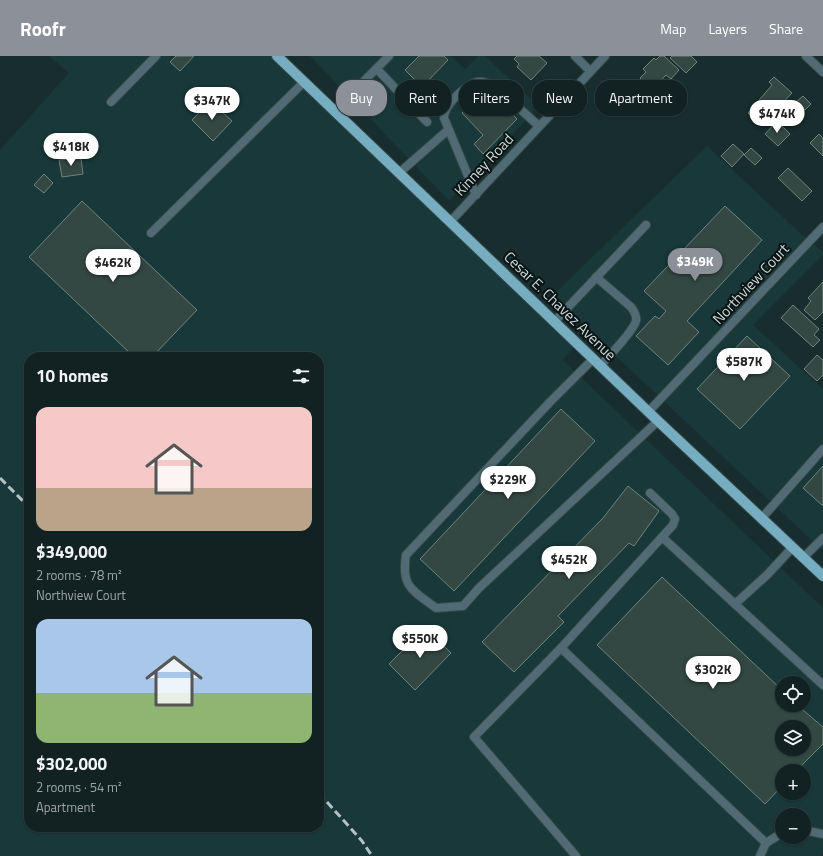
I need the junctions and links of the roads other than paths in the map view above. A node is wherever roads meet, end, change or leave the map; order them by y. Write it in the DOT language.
graph roads {
  1 [pos="156,56"];
  2 [pos="277,56"];
  3 [pos="389,56"];
  4 [pos="575,56"];
  5 [pos="605,56"];
  6 [pos="806,56"];
  7 [pos="377,69"];
  8 [pos="590,72"];
  9 [pos="823,72"];
  10 [pos="304,82"];
  11 [pos="111,102"];
  12 [pos="334,111"];
  13 [pos="427,122"];
  14 [pos="539,126"];
  15 [pos="448,130"];
  16 [pos="399,173"];
  17 [pos="476,194"];
  18 [pos="450,222"];
  19 [pos="646,225"];
  20 [pos="823,227"];
  21 [pos="151,232"];
  22 [pos="596,277"];
  23 [pos="554,322"];
  24 [pos="597,363"];
  25 [pos="649,411"];
  26 [pos="658,421"];
  27 [pos="823,449"];
  28 [pos="650,493"];
  29 [pos="761,519"];
  30 [pos="662,537"];
  31 [pos="823,538"];
  32 [pos="792,548"];
  33 [pos="804,558"];
  34 [pos="823,576"];
  35 [pos="735,604"];
  36 [pos="561,648"];
  37 [pos="823,685"];
  38 [pos="811,831"];
  39 [pos="823,834"];
  40 [pos="775,837"];
  41 [pos="766,843"];
  42 [pos="576,856"];
  43 [pos="760,856"];
  1 -- 11 [label="street"];
  2 -- 10 [label="main road, Cesar E. Chavez Avenue"];
  3 -- 7 [label="street"];
  4 -- 8 [label="street"];
  5 -- 8 [label="street, Kinney Road"];
  6 -- 9 [label="street"];
  7 -- 12 [label="street"];
  7 -- 13 [label="street"];
  8 -- 14 [label="street, Kinney Road"];
  10 -- 12 [label="main road, Cesar E. Chavez Avenue"];
  10 -- 21 [label="street"];
  12 -- 16 [label="main road, Cesar E. Chavez Avenue"];
  14 -- 15 [label="street"];
  14 -- 17 [label="street, Kinney Road"];
  15 -- 16 [label="street"];
  15 -- 17 [label="street"];
  16 -- 18 [label="main road, Cesar E. Chavez Avenue"];
  17 -- 18 [label="street, Kinney Road"];
  18 -- 23 [label="main road, Cesar E. Chavez Avenue"];
  19 -- 22 [label="street"];
  20 -- 25 [label="street, Northview Court"];
  22 -- 23 [label="street"];
  22 -- 24 [label="street"];
  23 -- 24 [label="main road, Cesar E. Chavez Avenue"];
  24 -- 25 [label="main road, Cesar E. Chavez Avenue"];
  24 -- 26 [label="street"];
  25 -- 26 [label="main road, Cesar E. Chavez Avenue"];
  26 -- 29 [label="main road, Cesar E. Chavez Avenue"];
  27 -- 29 [label="street"];
  28 -- 30 [label="street"];
  29 -- 32 [label="main road, Cesar E. Chavez Avenue"];
  30 -- 35 [label="street"];
  30 -- 36 [label="street"];
  31 -- 33 [label="street"];
  32 -- 33 [label="main road, Cesar E. Chavez Avenue"];
  32 -- 35 [label="street"];
  33 -- 34 [label="main road, Cesar E. Chavez Avenue"];
  35 -- 37 [label="street"];
  36 -- 41 [label="street"];
  36 -- 42 [label="street"];
  38 -- 39 [label="street"];
  40 -- 41 [label="street"];
  41 -- 43 [label="street"];
}
